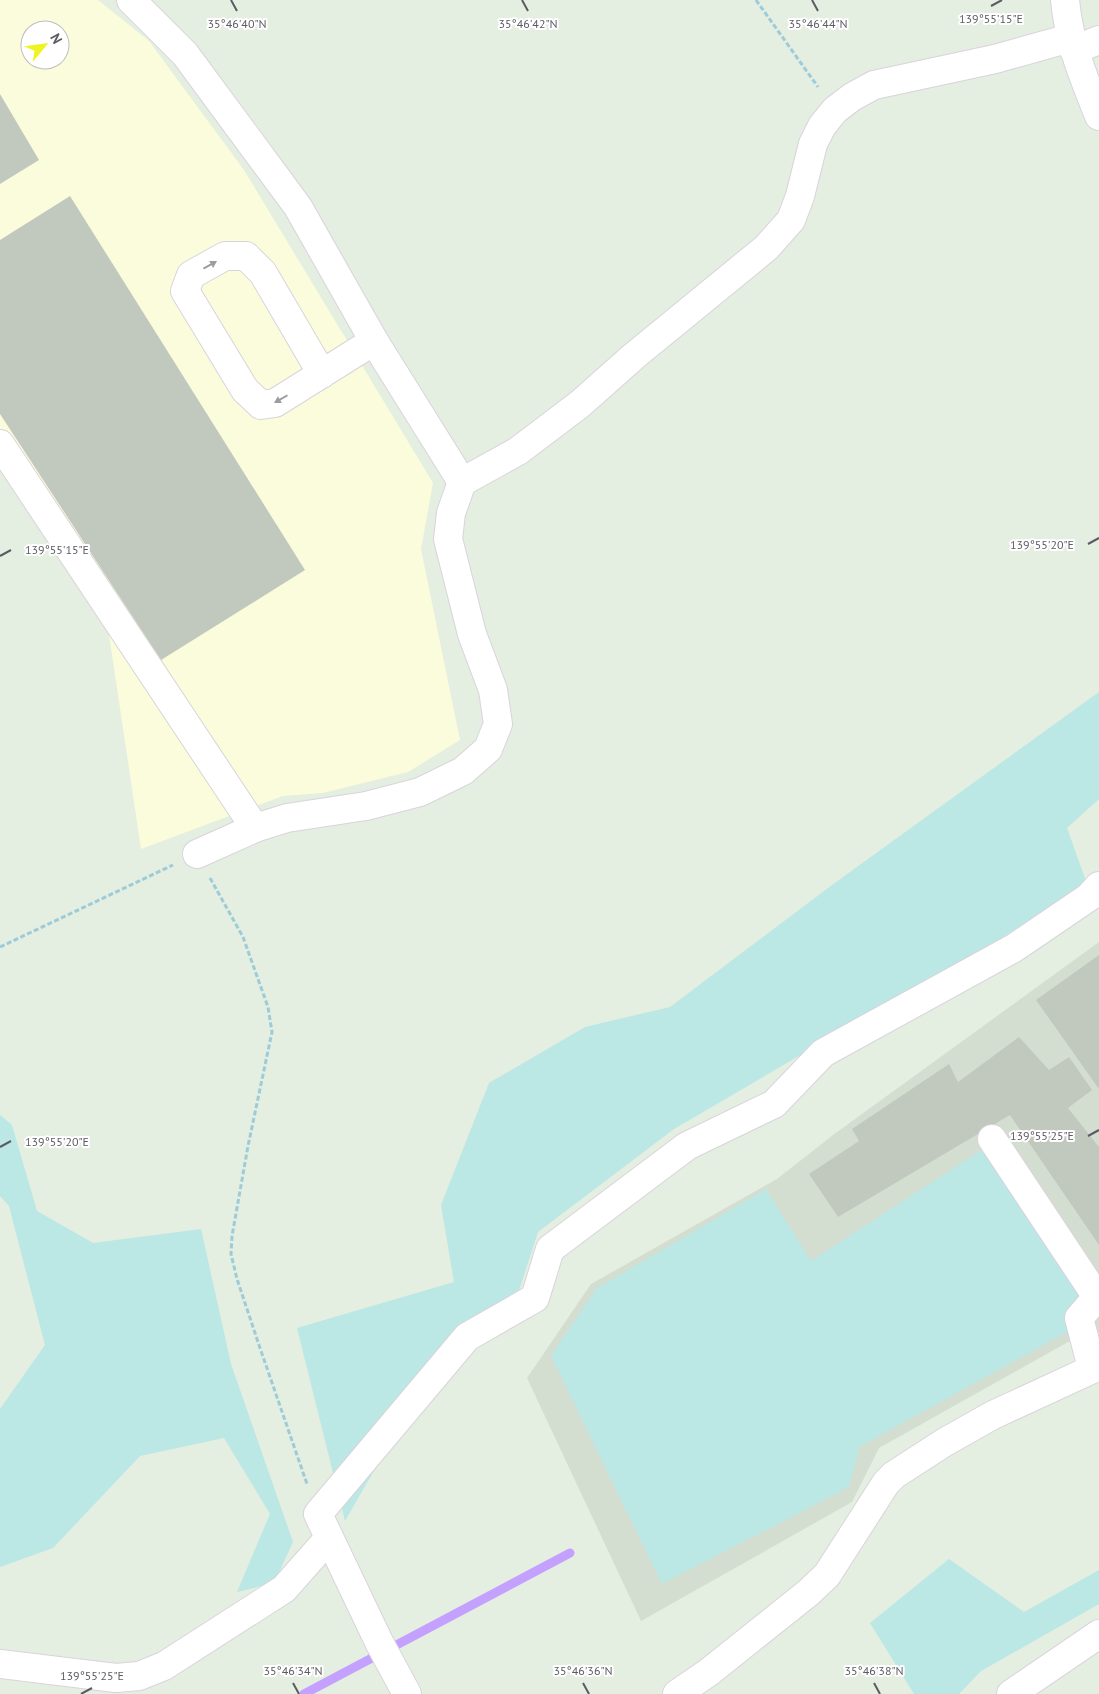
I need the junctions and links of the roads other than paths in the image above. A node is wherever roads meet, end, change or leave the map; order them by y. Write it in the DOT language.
graph roads {
  1 [pos="131,0"];
  2 [pos="1065,0"];
  3 [pos="1099,40"];
  4 [pos="1072,44"];
  5 [pos="1099,116"];
  6 [pos="374,341"];
  7 [pos="322,374"];
  8 [pos="0,444"];
  9 [pos="462,482"];
  10 [pos="255,828"];
  11 [pos="197,854"];
  12 [pos="1099,886"];
  13 [pos="992,1139"];
  14 [pos="1096,1367"];
  15 [pos="329,1538"];
  16 [pos="1099,1634"];
  17 [pos="0,1664"];
  18 [pos="407,1694"];
  19 [pos="677,1694"];
  20 [pos="1010,1694"];
  1 -- 6 [label="street"];
  2 -- 4 [label="street"];
  3 -- 4 [label="street"];
  4 -- 5 [label="street"];
  4 -- 9 [label="street"];
  6 -- 7 [label="street"];
  6 -- 9 [label="street"];
  7 -- 7 [label="street, one-way"];
  8 -- 10 [label="street"];
  9 -- 10 [label="street"];
  10 -- 11 [label="street"];
  12 -- 15 [label="street"];
  13 -- 14 [label="street"];
  14 -- 19 [label="street"];
  15 -- 17 [label="street"];
  15 -- 18 [label="street"];
  16 -- 20 [label="street"];
}
